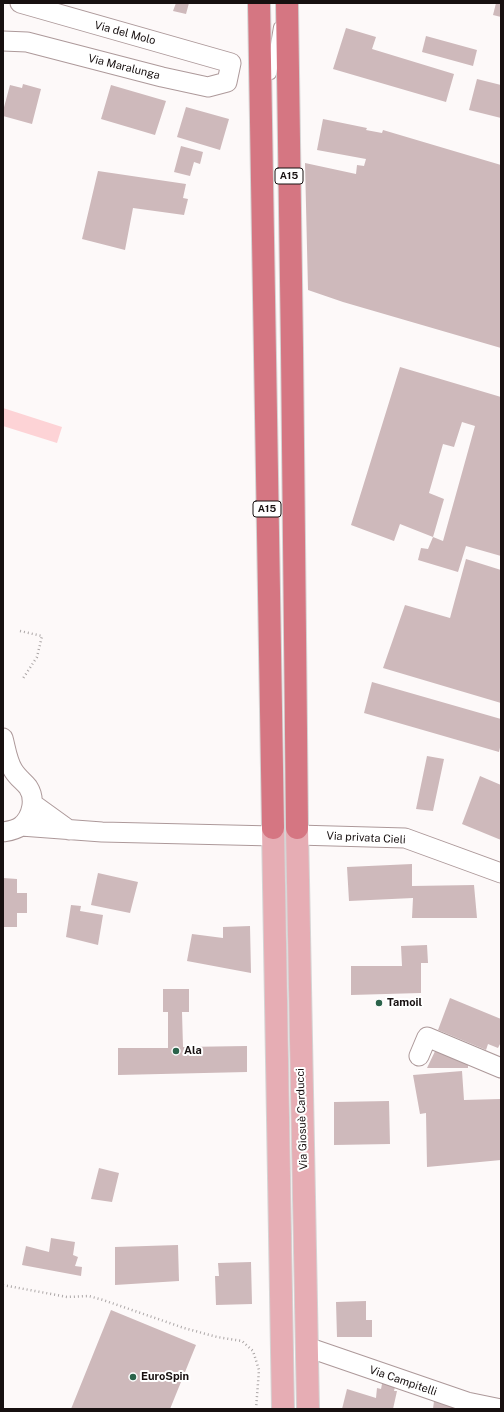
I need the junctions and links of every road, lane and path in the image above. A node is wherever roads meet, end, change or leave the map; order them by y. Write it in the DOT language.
graph roads {
  1 [pos="20,3"];
  2 [pos="259,3"];
  3 [pos="283,3"];
  4 [pos="287,3"];
  5 [pos="3,41"];
  6 [pos="231,63"];
  7 [pos="271,74"];
  8 [pos="20,631"];
  9 [pos="22,680"];
  10 [pos="3,738"];
  11 [pos="12,777"];
  12 [pos="33,804"];
  13 [pos="12,829"];
  14 [pos="69,830"];
  15 [pos="273,832"];
  16 [pos="297,832"];
  17 [pos="501,873"];
  18 [pos="419,1056"];
  19 [pos="501,1068"];
  20 [pos="3,1285"];
  21 [pos="307,1347"];
  22 [pos="256,1409"];
  23 [pos="283,1409"];
  24 [pos="308,1409"];
  25 [pos="501,1409"];
  1 -- 6 [label="street, Via del Molo"];
  2 -- 15 [label="highway, A15 / A15"];
  3 -- 7 [label="lane"];
  4 -- 16 [label="highway, A15 / A15"];
  5 -- 6 [label="street, Via Maralunga"];
  8 -- 9 [label="path"];
  10 -- 11 [label="street"];
  11 -- 12 [label="street"];
  12 -- 13 [label="street"];
  12 -- 14 [label="street"];
  13 -- 14 [label="street"];
  14 -- 15 [label="street"];
  15 -- 23 [label="main road"];
  16 -- 17 [label="street, Via privata Cieli"];
  16 -- 21 [label="main road, Via Giosuè Carducci"];
  18 -- 19 [label="street"];
  20 -- 22 [label="path"];
  21 -- 24 [label="main road, Via Giosuè Carducci"];
  21 -- 25 [label="street, Via Campitelli"];
}
